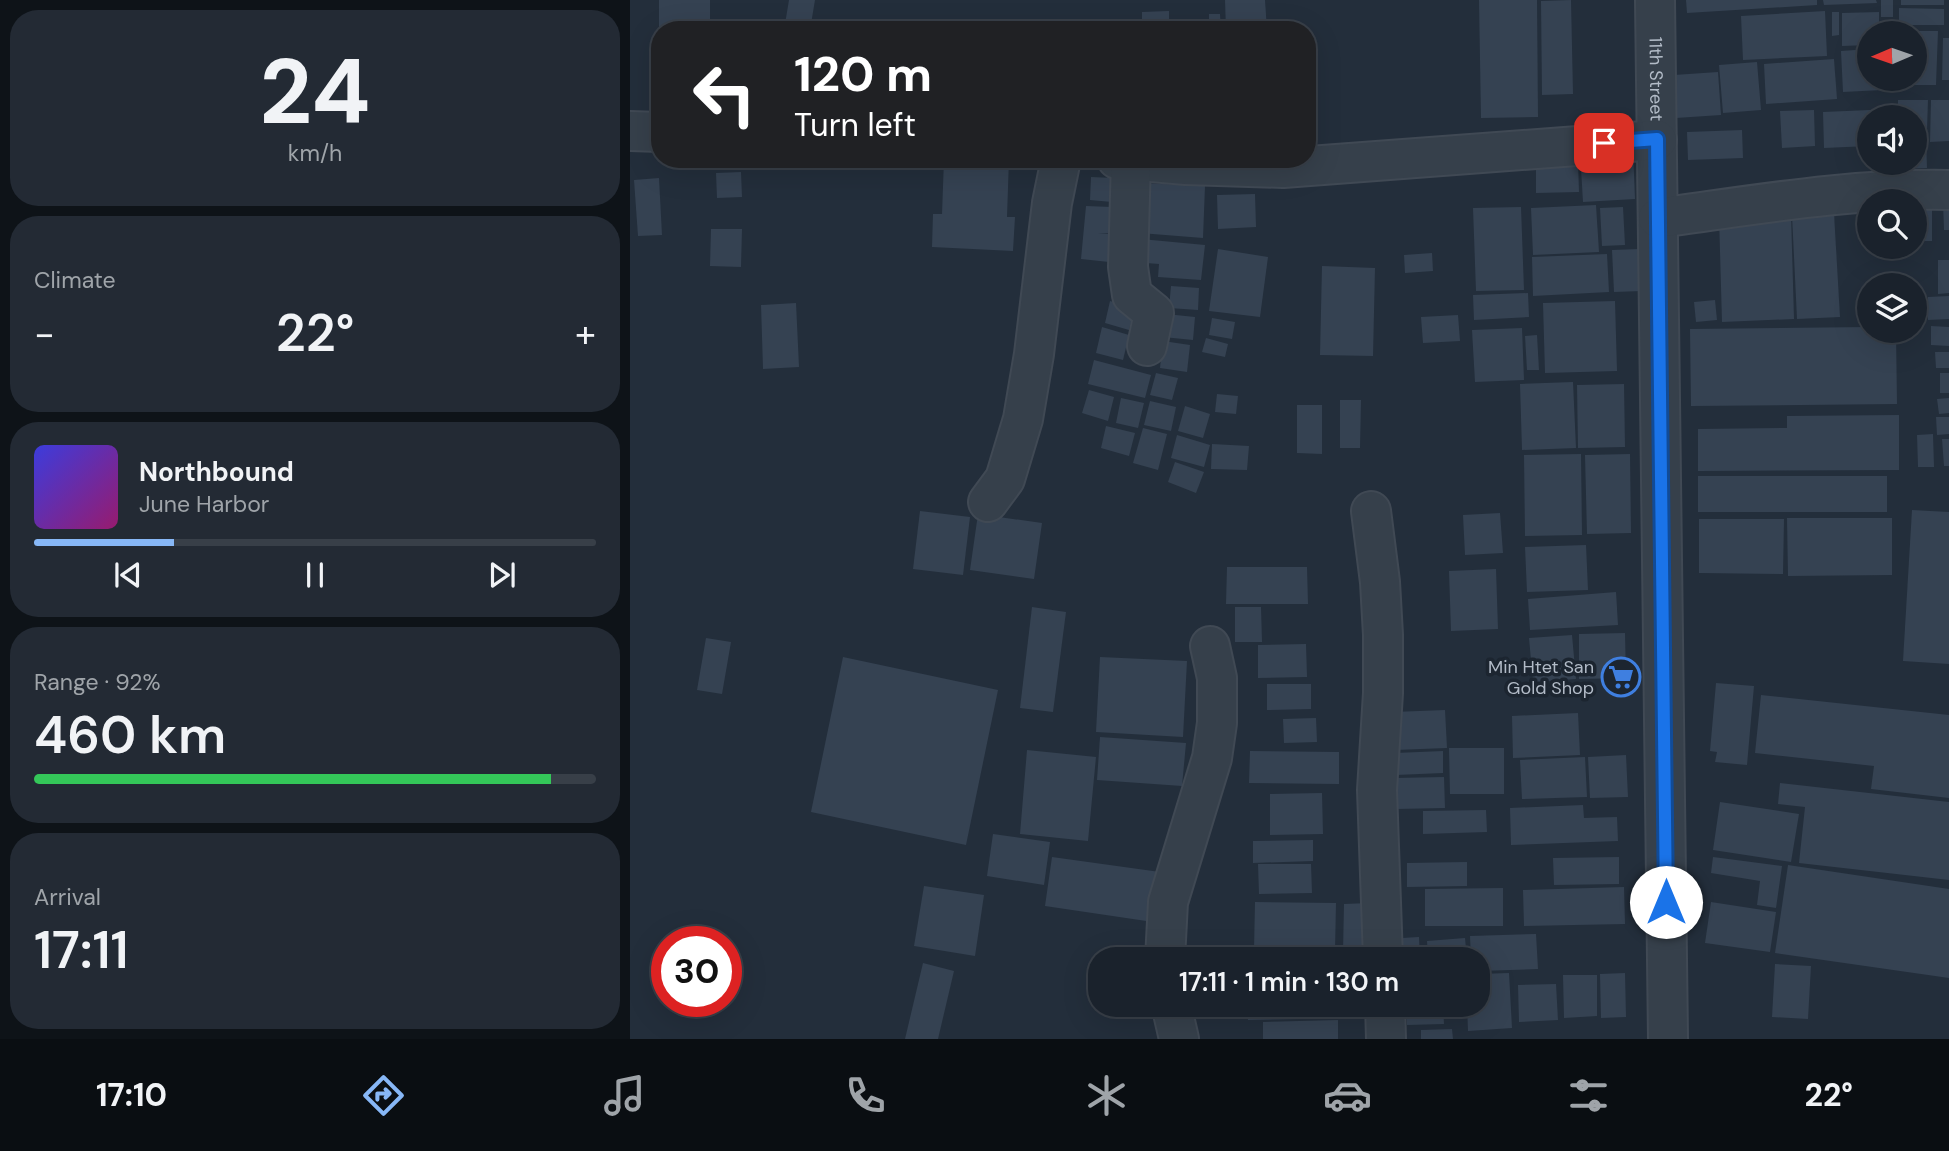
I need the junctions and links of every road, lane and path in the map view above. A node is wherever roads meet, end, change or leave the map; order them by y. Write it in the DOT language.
graph roads {
  1 [pos="1655,0"];
  2 [pos="630,131"];
  3 [pos="651,132"];
  4 [pos="1657,139"];
  5 [pos="1316,165"];
  6 [pos="1059,168"];
  7 [pos="1124,168"];
  8 [pos="1949,190"];
  9 [pos="1658,218"];
  10 [pos="1147,346"];
  11 [pos="988,502"];
  12 [pos="1371,511"];
  13 [pos="1210,646"];
  14 [pos="1166,947"];
  15 [pos="1383,947"];
  16 [pos="1174,1017"];
  17 [pos="1385,1017"];
  18 [pos="1179,1039"];
  19 [pos="1386,1039"];
  20 [pos="1668,1039"];
  1 -- 4 [label="street, 11th Street"];
  2 -- 3 [label="street"];
  4 -- 5 [label="street"];
  4 -- 9 [label="street, 11th Street"];
  6 -- 11 [label="street"];
  7 -- 10 [label="street"];
  8 -- 9 [label="street"];
  9 -- 20 [label="street, 11th Street"];
  12 -- 15 [label="street"];
  13 -- 14 [label="street"];
  16 -- 18 [label="street"];
  17 -- 19 [label="street"];
}
